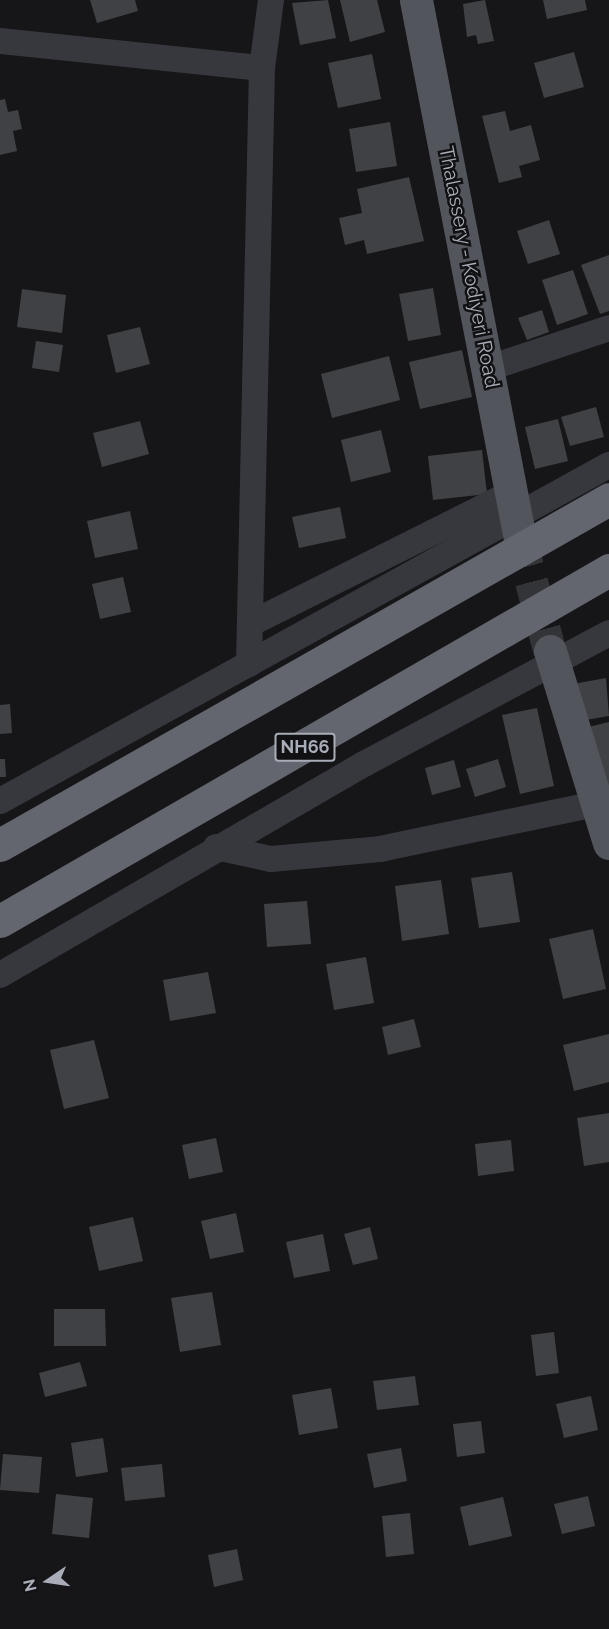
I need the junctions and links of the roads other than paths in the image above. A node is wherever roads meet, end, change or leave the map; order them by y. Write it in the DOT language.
graph roads {
  1 [pos="272,0"];
  2 [pos="417,0"];
  3 [pos="0,41"];
  4 [pos="262,68"];
  5 [pos="609,328"];
  6 [pos="489,368"];
  7 [pos="609,465"];
  8 [pos="609,499"];
  9 [pos="515,515"];
  10 [pos="609,570"];
  11 [pos="250,624"];
  12 [pos="609,633"];
  13 [pos="552,658"];
  14 [pos="249,664"];
  15 [pos="0,801"];
  16 [pos="601,802"];
  17 [pos="609,843"];
  18 [pos="0,845"];
  19 [pos="216,847"];
  20 [pos="0,921"];
  21 [pos="0,975"];
  1 -- 4 [label="street"];
  2 -- 6 [label="main road, Thalassery - Kodiyeri Road"];
  3 -- 4 [label="street"];
  4 -- 11 [label="street"];
  5 -- 6 [label="street"];
  6 -- 9 [label="main road, Thalassery - Kodiyeri Road"];
  7 -- 9 [label="street"];
  8 -- 18 [label="highway"];
  9 -- 11 [label="street"];
  9 -- 14 [label="street"];
  10 -- 20 [label="highway, NH66"];
  11 -- 14 [label="street"];
  12 -- 13 [label="street"];
  13 -- 16 [label="main road"];
  13 -- 19 [label="street"];
  14 -- 15 [label="street"];
  16 -- 17 [label="main road"];
  16 -- 19 [label="street"];
  19 -- 21 [label="street"];
}
